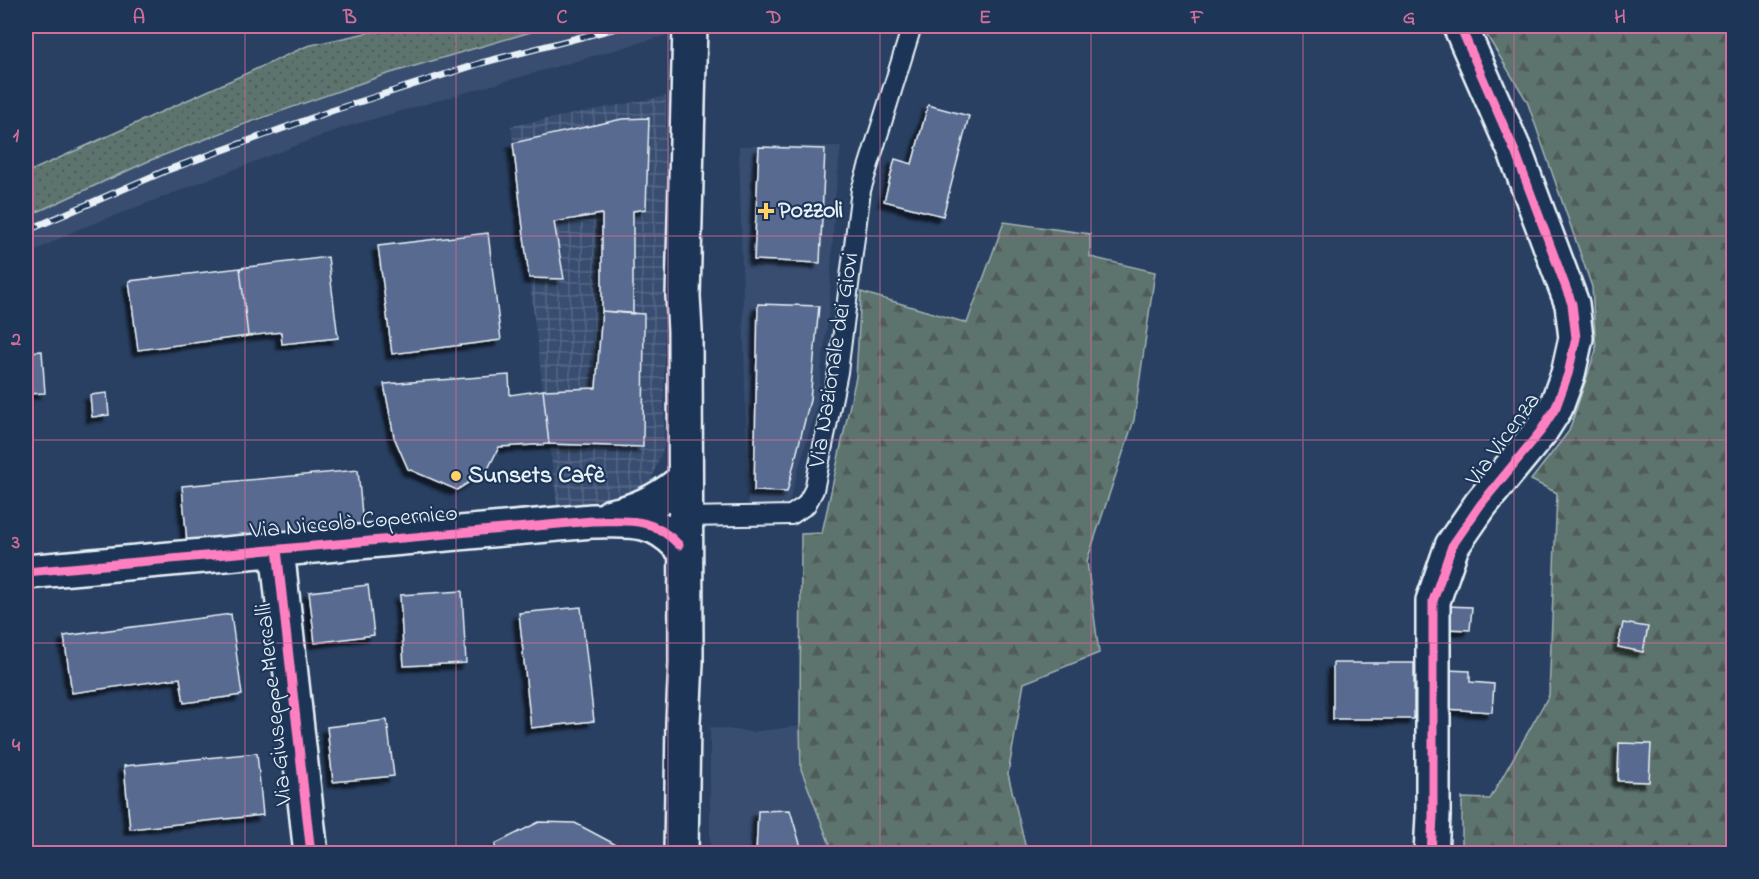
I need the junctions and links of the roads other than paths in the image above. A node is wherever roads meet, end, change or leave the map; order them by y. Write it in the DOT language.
graph roads {
  1 [pos="690,26"];
  2 [pos="912,26"];
  3 [pos="1460,26"];
  4 [pos="683,296"];
  5 [pos="679,484"];
  6 [pos="592,520"];
  7 [pos="682,531"];
  8 [pos="277,549"];
  9 [pos="26,572"];
  10 [pos="311,854"];
  11 [pos="681,854"];
  12 [pos="1431,854"];
  1 -- 4 [label="street"];
  2 -- 7 [label="lane, Via Nazionale dei Giovi"];
  3 -- 12 [label="street, Via Vicenza"];
  4 -- 5 [label="street"];
  4 -- 7 [label="street"];
  5 -- 6 [label="street, Via Niccolò Copernico"];
  5 -- 7 [label="street"];
  6 -- 7 [label="street, Via Niccolò Copernico"];
  6 -- 8 [label="street, Via Niccolò Copernico"];
  7 -- 11 [label="street"];
  8 -- 9 [label="street, Via Niccolò Copernico"];
  8 -- 10 [label="street, Via Giuseppe Mercalli"];
}
